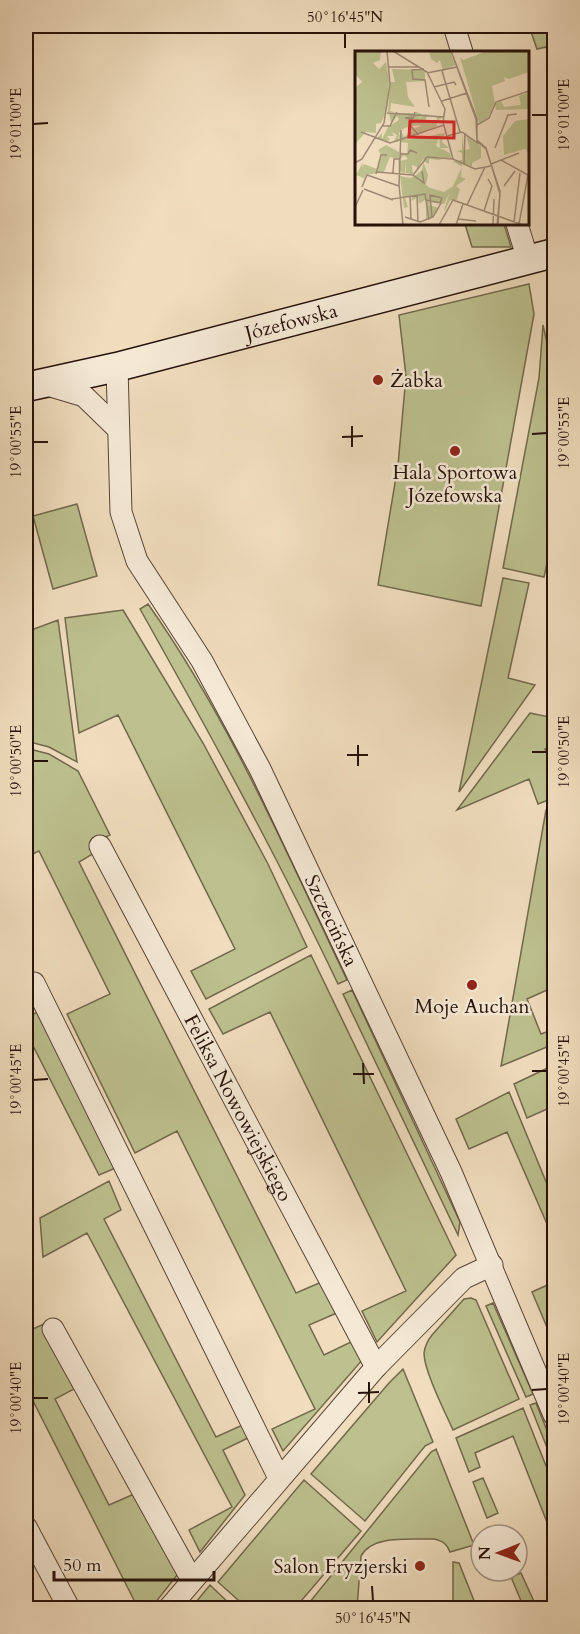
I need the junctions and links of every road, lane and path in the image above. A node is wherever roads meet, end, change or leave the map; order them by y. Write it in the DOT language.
graph roads {
  1 [pos="453,26"];
  2 [pos="462,51"];
  3 [pos="519,225"];
  4 [pos="542,256"];
  5 [pos="117,367"];
  6 [pos="33,385"];
  7 [pos="118,429"];
  8 [pos="100,846"];
  9 [pos="30,986"];
  10 [pos="492,1265"];
  11 [pos="53,1329"];
  12 [pos="376,1367"];
  13 [pos="555,1415"];
  14 [pos="279,1478"];
  15 [pos="26,1527"];
  16 [pos="192,1580"];
  17 [pos="69,1608"];
  18 [pos="169,1608"];
  1 -- 2 [label="street"];
  3 -- 4 [label="street"];
  4 -- 5 [label="street, Józefowska"];
  5 -- 6 [label="street, Józefowska"];
  5 -- 7 [label="street, Szczecińska"];
  6 -- 7 [label="street"];
  7 -- 10 [label="street, Szczecińska"];
  8 -- 12 [label="street, Feliksa Nowowiejskiego"];
  9 -- 14 [label="street"];
  10 -- 12 [label="street"];
  10 -- 13 [label="street, Szczecińska"];
  11 -- 16 [label="street"];
  12 -- 14 [label="street"];
  14 -- 16 [label="street"];
  15 -- 17 [label="street"];
  16 -- 18 [label="street"];
}
